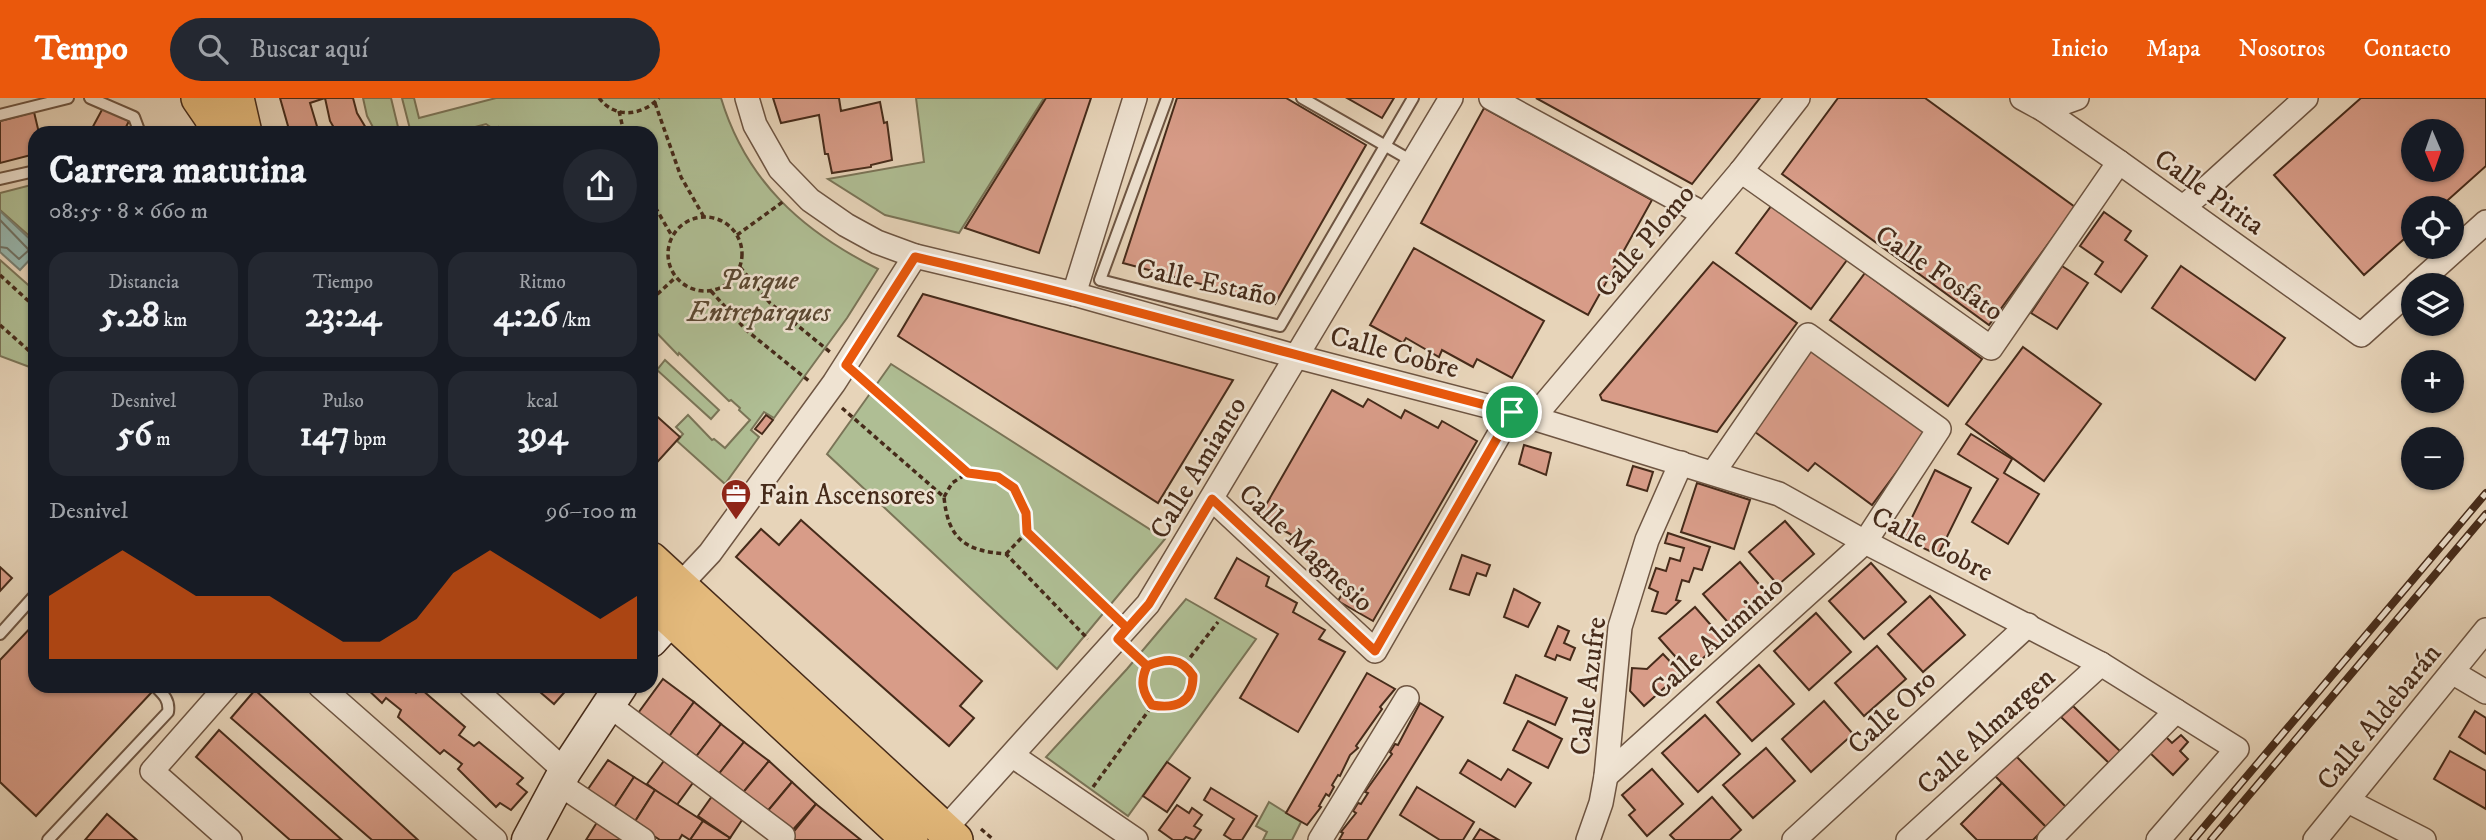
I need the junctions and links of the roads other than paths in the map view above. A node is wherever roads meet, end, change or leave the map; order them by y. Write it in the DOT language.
graph roads {
  1 [pos="68,98"];
  2 [pos="90,98"];
  3 [pos="199,98"];
  4 [pos="236,98"];
  5 [pos="747,98"];
  6 [pos="1135,98"];
  7 [pos="1167,98"];
  8 [pos="1301,98"];
  9 [pos="1413,98"];
  10 [pos="1451,98"];
  11 [pos="1491,98"];
  12 [pos="1798,98"];
  13 [pos="2022,98"];
  14 [pos="2077,98"];
  15 [pos="2305,98"];
  16 [pos="2044,110"];
  17 [pos="0,116"];
  18 [pos="137,126"];
  19 [pos="215,126"];
  20 [pos="242,126"];
  21 [pos="1385,146"];
  22 [pos="1412,161"];
  23 [pos="2119,162"];
  24 [pos="1741,171"];
  25 [pos="28,173"];
  26 [pos="0,179"];
  27 [pos="2183,207"];
  28 [pos="1704,214"];
  29 [pos="2486,222"];
  30 [pos="915,257"];
  31 [pos="2430,273"];
  32 [pos="1073,293"];
  33 [pos="2401,299"];
  34 [pos="1298,357"];
  35 [pos="1522,415"];
  36 [pos="1681,463"];
  37 [pos="1713,473"];
  38 [pos="1212,499"];
  39 [pos="1865,542"];
  40 [pos="658,590"];
  41 [pos="28,603"];
  42 [pos="663,611"];
  43 [pos="2028,625"];
  44 [pos="2486,630"];
  45 [pos="0,634"];
  46 [pos="2101,664"];
  47 [pos="2452,672"];
  48 [pos="2486,692"];
  49 [pos="162,693"];
  50 [pos="221,693"];
  51 [pos="328,693"];
  52 [pos="478,693"];
  53 [pos="615,696"];
  54 [pos="1406,698"];
  55 [pos="2176,711"];
  56 [pos="1013,756"];
  57 [pos="1606,776"];
  58 [pos="562,777"];
  59 [pos="2348,801"];
  60 [pos="950,835"];
  61 [pos="48,840"];
  62 [pos="230,840"];
  63 [pos="495,840"];
  64 [pos="528,840"];
  65 [pos="643,840"];
  66 [pos="780,840"];
  67 [pos="910,840"];
  68 [pos="1136,840"];
  69 [pos="1320,840"];
  70 [pos="1588,840"];
  71 [pos="1794,840"];
  72 [pos="1908,840"];
  73 [pos="2049,840"];
  74 [pos="2158,840"];
  75 [pos="2315,840"];
  76 [pos="2424,840"];
  1 -- 17 [label="lane"];
  2 -- 18 [label="lane"];
  3 -- 19 [label="main road"];
  4 -- 20 [label="main road"];
  5 -- 30 [label="street, Calle Cobre"];
  6 -- 32 [label="street"];
  7 -- 21 [label="lane, Calle Estaño"];
  8 -- 21 [label="lane"];
  9 -- 21 [label="lane, Calle Estaño"];
  10 -- 22 [label="street, Calle Amianto"];
  11 -- 28 [label="street"];
  12 -- 24 [label="street, Calle Plomo"];
  13 -- 16 [label="street, Calle Pirita"];
  14 -- 16 [label="street"];
  15 -- 27 [label="street"];
  16 -- 23 [label="street, Calle Pirita"];
  21 -- 22 [label="lane"];
  22 -- 34 [label="street, Calle Amianto"];
  23 -- 24 [label="street, Calle Fosfato"];
  23 -- 27 [label="street, Calle Pirita"];
  24 -- 28 [label="street, Calle Plomo"];
  25 -- 26 [label="lane"];
  27 -- 33 [label="street, Calle Pirita"];
  28 -- 35 [label="street, Calle Plomo"];
  29 -- 31 [label="street"];
  30 -- 32 [label="street, Calle Cobre"];
  30 -- 42 [label="street"];
  32 -- 34 [label="street, Calle Cobre"];
  34 -- 35 [label="street, Calle Cobre"];
  34 -- 38 [label="street, Calle Amianto"];
  35 -- 36 [label="street, Calle Cobre"];
  35 -- 38 [label="street, Calle Magnesio"];
  36 -- 37 [label="street, Calle Cobre"];
  36 -- 57 [label="street, Calle Azufre"];
  37 -- 39 [label="street, Calle Cobre"];
  37 -- 39 [label="street, Calle Aluminio"];
  38 -- 56 [label="street, Calle Amianto"];
  39 -- 43 [label="street, Calle Cobre"];
  39 -- 57 [label="street, Calle Aluminio"];
  40 -- 42 [label="main road"];
  41 -- 45 [label="lane"];
  42 -- 60 [label="main road"];
  42 -- 67 [label="main road"];
  43 -- 46 [label="street, Calle Cobre"];
  43 -- 71 [label="street, Calle Oro"];
  44 -- 47 [label="street, Calle Aldebarán"];
  46 -- 55 [label="street, Calle Cobre"];
  46 -- 72 [label="street, Calle Almargen"];
  47 -- 48 [label="street"];
  47 -- 59 [label="street, Calle Aldebarán"];
  49 -- 61 [label="lane"];
  50 -- 62 [label="street"];
  51 -- 63 [label="street"];
  52 -- 58 [label="street"];
  53 -- 58 [label="street"];
  53 -- 66 [label="street"];
  54 -- 69 [label="street"];
  55 -- 73 [label="street"];
  55 -- 74 [label="street, Calle Cobre"];
  56 -- 60 [label="street, Calle Amianto"];
  56 -- 68 [label="street"];
  57 -- 70 [label="street, Calle Azufre"];
  58 -- 64 [label="street"];
  58 -- 65 [label="street"];
  59 -- 75 [label="street, Calle Aldebarán"];
  59 -- 76 [label="street"];
}
